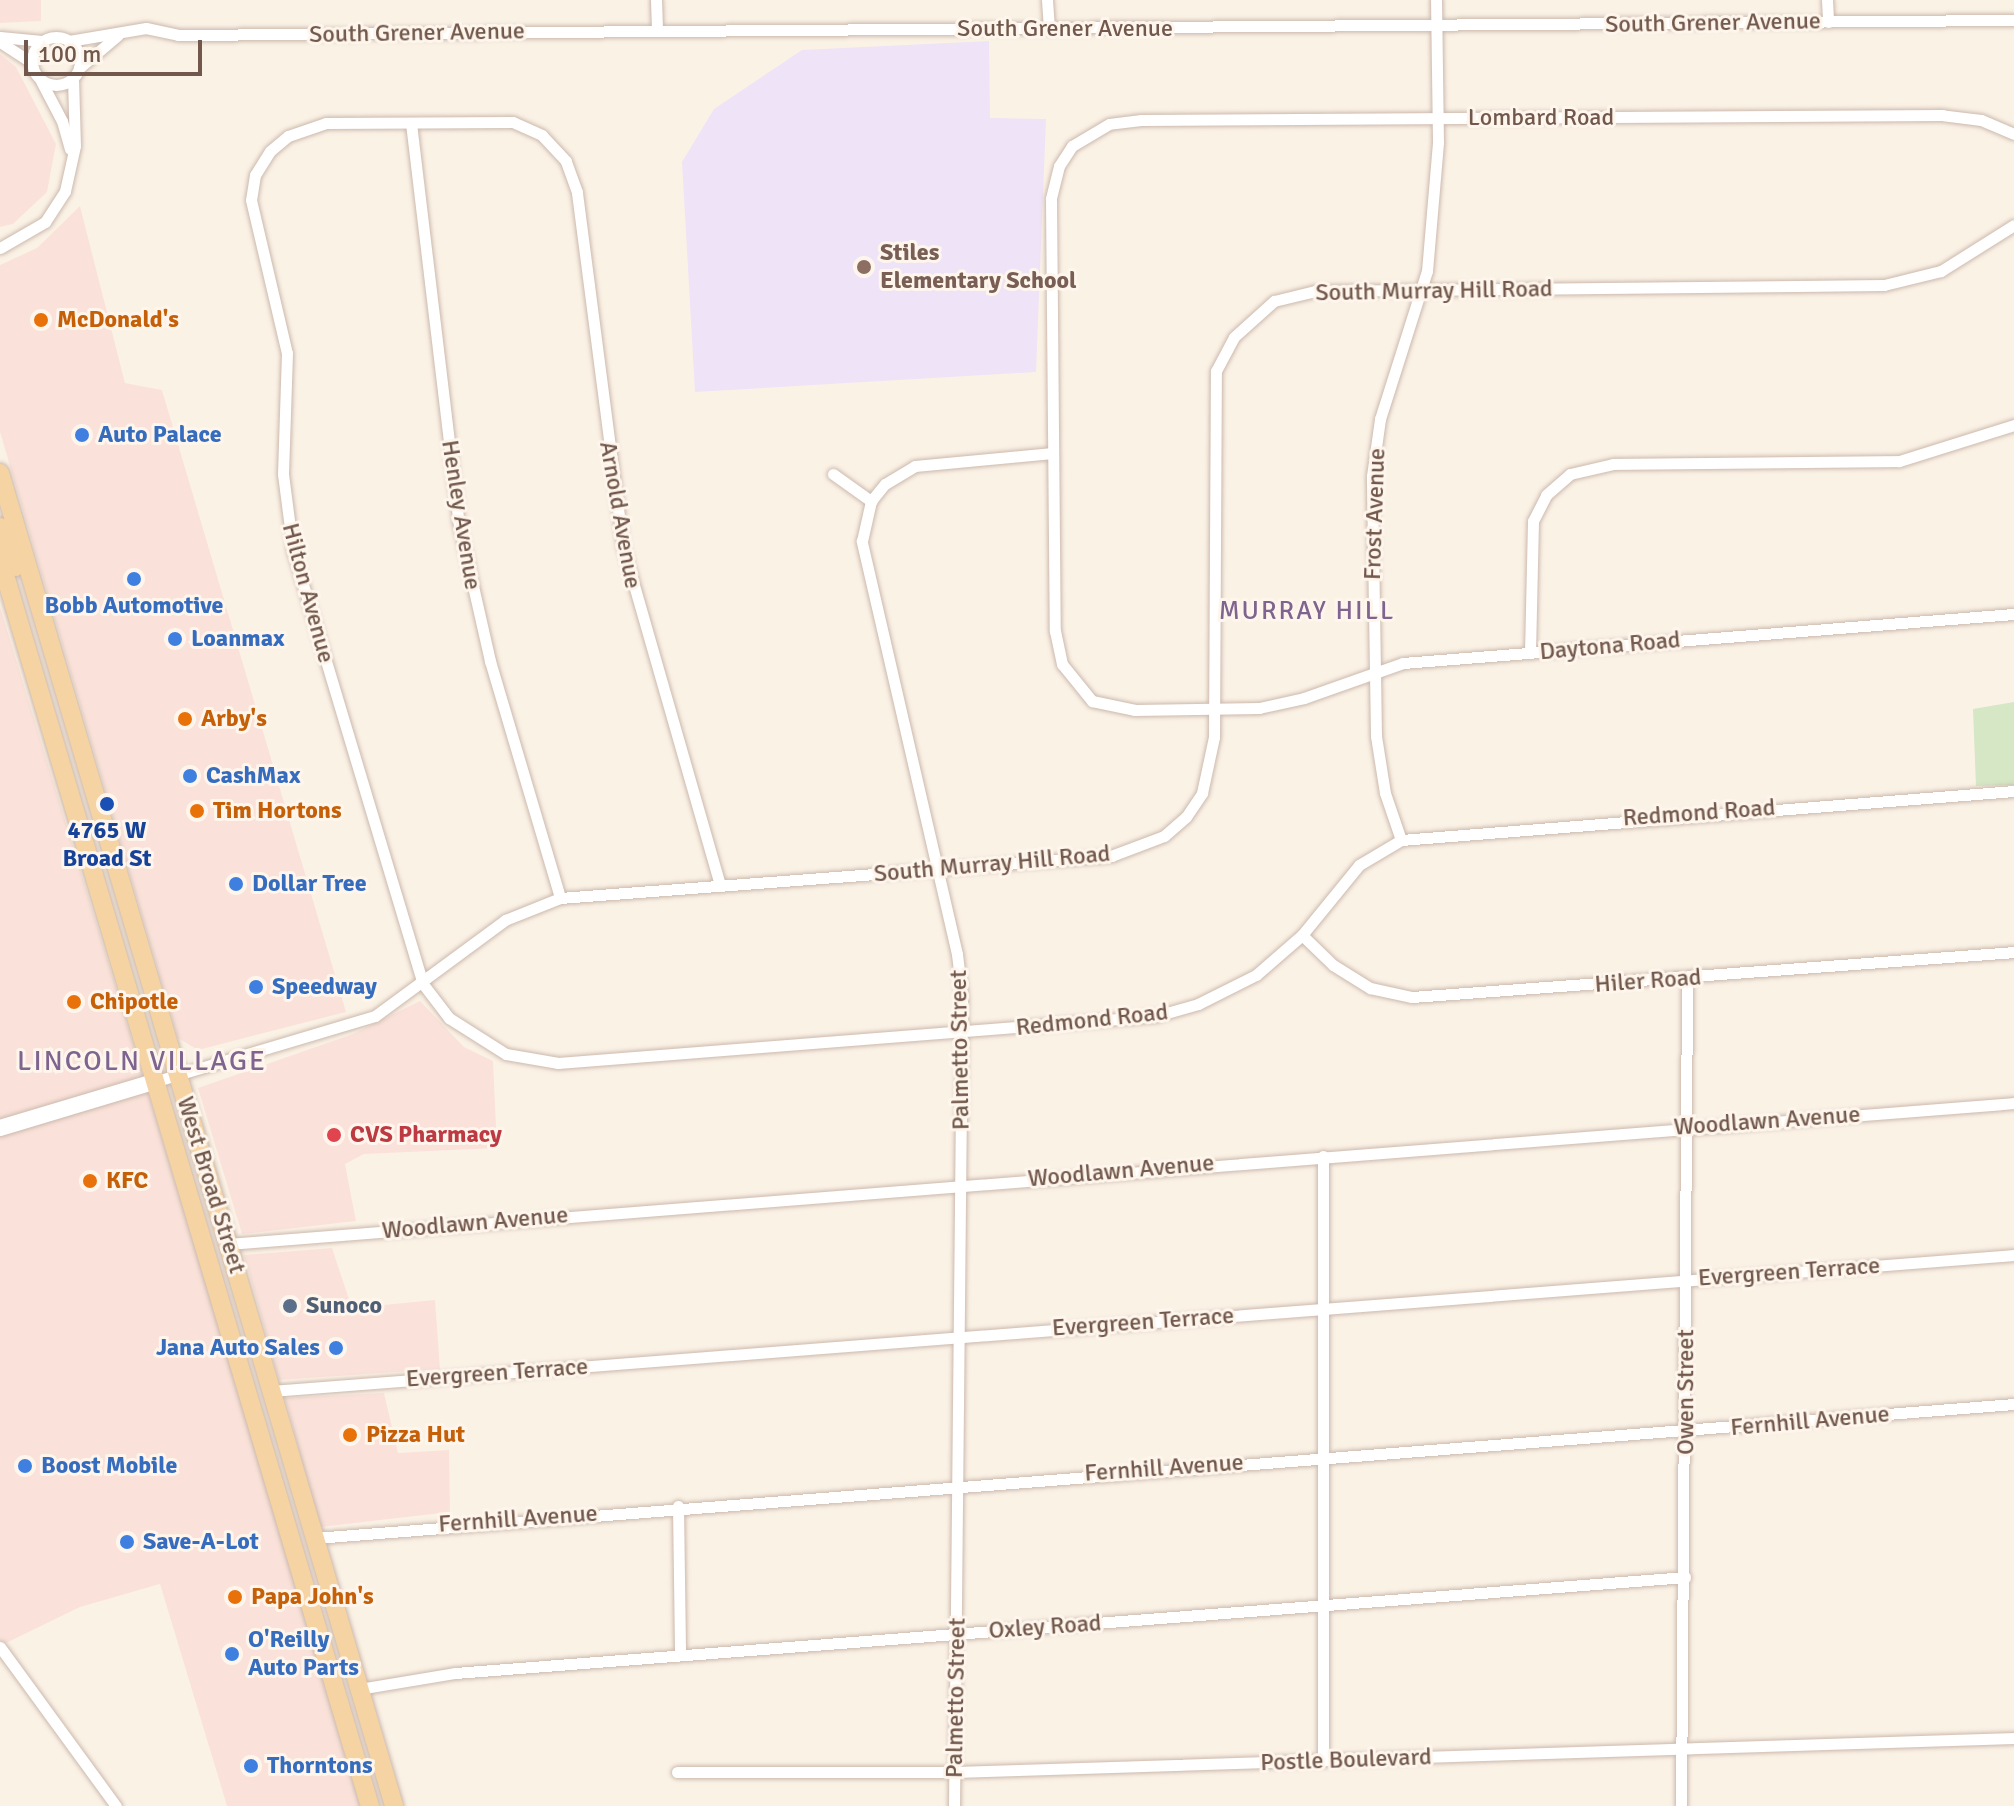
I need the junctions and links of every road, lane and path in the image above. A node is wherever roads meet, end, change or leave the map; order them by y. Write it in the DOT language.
graph roads {
  1 [pos="656,0"];
  2 [pos="1047,0"];
  3 [pos="1436,0"];
  4 [pos="1827,0"];
  5 [pos="2014,20"];
  6 [pos="1828,22"];
  7 [pos="1436,24"];
  8 [pos="1049,29"];
  9 [pos="657,31"];
  10 [pos="118,34"];
  11 [pos="0,40"];
  12 [pos="42,41"];
  13 [pos="69,41"];
  14 [pos="31,62"];
  15 [pos="76,74"];
  16 [pos="40,79"];
  17 [pos="1438,119"];
  18 [pos="411,123"];
  19 [pos="2014,134"];
  20 [pos="1072,146"];
  21 [pos="73,166"];
  22 [pos="2014,225"];
  23 [pos="0,248"];
  24 [pos="1421,290"];
  25 [pos="2014,425"];
  26 [pos="1052,453"];
  27 [pos="0,473"];
  28 [pos="833,474"];
  29 [pos="871,501"];
  30 [pos="0,527"];
  31 [pos="0,558"];
  32 [pos="2014,614"];
  33 [pos="1530,653"];
  34 [pos="54,657"];
  35 [pos="30,660"];
  36 [pos="1374,669"];
  37 [pos="1213,710"];
  38 [pos="87,767"];
  39 [pos="2014,791"];
  40 [pos="1401,840"];
  41 [pos="937,869"];
  42 [pos="720,885"];
  43 [pos="560,898"];
  44 [pos="1302,935"];
  45 [pos="2014,952"];
  46 [pos="1687,978"];
  47 [pos="423,984"];
  48 [pos="963,1032"];
  49 [pos="178,1076"];
  50 [pos="157,1081"];
  51 [pos="2014,1103"];
  52 [pos="0,1128"];
  53 [pos="1687,1128"];
  54 [pos="1323,1156"];
  55 [pos="961,1185"];
  56 [pos="228,1244"];
  57 [pos="2014,1255"];
  58 [pos="1687,1279"];
  59 [pos="1320,1308"];
  60 [pos="960,1336"];
  61 [pos="244,1378"];
  62 [pos="271,1391"];
  63 [pos="2014,1404"];
  64 [pos="1685,1431"];
  65 [pos="1324,1457"];
  66 [pos="960,1484"];
  67 [pos="678,1506"];
  68 [pos="315,1538"];
  69 [pos="1685,1577"];
  70 [pos="1323,1606"];
  71 [pos="957,1634"];
  72 [pos="0,1647"];
  73 [pos="680,1654"];
  74 [pos="333,1680"];
  75 [pos="359,1689"];
  76 [pos="2014,1738"];
  77 [pos="1682,1748"];
  78 [pos="1323,1761"];
  79 [pos="677,1772"];
  80 [pos="955,1772"];
  81 [pos="116,1806"];
  82 [pos="370,1806"];
  83 [pos="386,1806"];
  84 [pos="394,1806"];
  85 [pos="954,1806"];
  86 [pos="1681,1806"];
  1 -- 9 [label="street"];
  2 -- 8 [label="street"];
  3 -- 7 [label="street, Frost Avenue"];
  4 -- 6 [label="street"];
  5 -- 6 [label="street, South Grener Avenue"];
  6 -- 7 [label="street, South Grener Avenue"];
  7 -- 8 [label="street, South Grener Avenue"];
  7 -- 17 [label="street, Frost Avenue"];
  8 -- 9 [label="street, South Grener Avenue"];
  9 -- 10 [label="street, South Grener Avenue"];
  10 -- 13 [label="street, South Grener Avenue"];
  10 -- 15 [label="street"];
  11 -- 12 [label="street"];
  11 -- 14 [label="street"];
  12 -- 13 [label="street"];
  12 -- 14 [label="street"];
  13 -- 15 [label="street"];
  14 -- 16 [label="street"];
  15 -- 16 [label="street"];
  15 -- 21 [label="street"];
  16 -- 21 [label="street"];
  17 -- 19 [label="street, Lombard Road"];
  17 -- 20 [label="street, Lombard Road"];
  17 -- 24 [label="street, Frost Avenue"];
  18 -- 42 [label="street, Arnold Avenue"];
  18 -- 43 [label="street, Henley Avenue"];
  18 -- 47 [label="street, Hilton Avenue"];
  20 -- 26 [label="street, Daytona Road"];
  21 -- 23 [label="street"];
  22 -- 24 [label="street, South Murray Hill Road"];
  24 -- 36 [label="street, Frost Avenue"];
  24 -- 37 [label="street, South Murray Hill Road"];
  25 -- 33 [label="street"];
  26 -- 29 [label="street"];
  26 -- 37 [label="street, Daytona Road"];
  27 -- 34 [label="main road, West Broad Street"];
  28 -- 29 [label="street"];
  29 -- 41 [label="street, Palmetto Street"];
  30 -- 34 [label="main road"];
  31 -- 35 [label="main road, West Broad Street"];
  32 -- 33 [label="street, Daytona Road"];
  33 -- 36 [label="street, Daytona Road"];
  34 -- 38 [label="main road, West Broad Street"];
  35 -- 38 [label="main road"];
  35 -- 50 [label="main road, West Broad Street"];
  36 -- 37 [label="street, Daytona Road"];
  36 -- 40 [label="street, Frost Avenue"];
  37 -- 41 [label="street, South Murray Hill Road"];
  38 -- 49 [label="main road, West Broad Street"];
  39 -- 40 [label="street, Redmond Road"];
  40 -- 44 [label="street, Redmond Road"];
  41 -- 42 [label="street, South Murray Hill Road"];
  41 -- 48 [label="street, Palmetto Street"];
  42 -- 43 [label="street, South Murray Hill Road"];
  43 -- 47 [label="street, South Murray Hill Road"];
  44 -- 46 [label="street, Hiler Road"];
  44 -- 48 [label="street, Redmond Road"];
  45 -- 46 [label="street, Hiler Road"];
  46 -- 53 [label="street, Owen Street"];
  47 -- 48 [label="street, Redmond Road"];
  47 -- 49 [label="street, South Murray Hill Road"];
  48 -- 55 [label="street, Palmetto Street"];
  49 -- 50 [label="street, South Murray Hill Road"];
  49 -- 56 [label="main road, West Broad Street"];
  50 -- 52 [label="street"];
  50 -- 61 [label="main road, West Broad Street"];
  51 -- 53 [label="street, Woodlawn Avenue"];
  53 -- 54 [label="street, Woodlawn Avenue"];
  53 -- 58 [label="street, Owen Street"];
  54 -- 55 [label="street, Woodlawn Avenue"];
  54 -- 59 [label="street"];
  55 -- 56 [label="street, Woodlawn Avenue"];
  55 -- 60 [label="street, Palmetto Street"];
  56 -- 62 [label="main road, West Broad Street"];
  57 -- 58 [label="street, Evergreen Terrace"];
  58 -- 59 [label="street, Evergreen Terrace"];
  58 -- 64 [label="street, Owen Street"];
  59 -- 60 [label="street, Evergreen Terrace"];
  59 -- 65 [label="street"];
  60 -- 62 [label="street, Evergreen Terrace"];
  60 -- 66 [label="street, Palmetto Street"];
  61 -- 68 [label="main road"];
  61 -- 74 [label="main road, West Broad Street"];
  62 -- 68 [label="main road, West Broad Street"];
  63 -- 64 [label="street, Fernhill Avenue"];
  64 -- 65 [label="street, Fernhill Avenue"];
  64 -- 69 [label="street, Owen Street"];
  65 -- 66 [label="street, Fernhill Avenue"];
  65 -- 70 [label="street"];
  66 -- 67 [label="street, Fernhill Avenue"];
  66 -- 71 [label="street, Palmetto Street"];
  67 -- 68 [label="street, Fernhill Avenue"];
  67 -- 73 [label="street"];
  68 -- 75 [label="main road, West Broad Street"];
  69 -- 70 [label="street, Oxley Road"];
  69 -- 77 [label="street, Owen Street"];
  70 -- 71 [label="street, Oxley Road"];
  70 -- 78 [label="street"];
  71 -- 73 [label="street, Oxley Road"];
  71 -- 80 [label="street, Palmetto Street"];
  72 -- 81 [label="street"];
  73 -- 75 [label="street, Oxley Road"];
  74 -- 82 [label="main road, West Broad Street"];
  74 -- 83 [label="main road"];
  75 -- 84 [label="main road, West Broad Street"];
  76 -- 77 [label="street, Postle Boulevard"];
  77 -- 78 [label="street, Postle Boulevard"];
  77 -- 86 [label="street, Owen Street"];
  78 -- 80 [label="street, Postle Boulevard"];
  79 -- 80 [label="street, Postle Boulevard"];
  80 -- 85 [label="street, Palmetto Street"];
}
